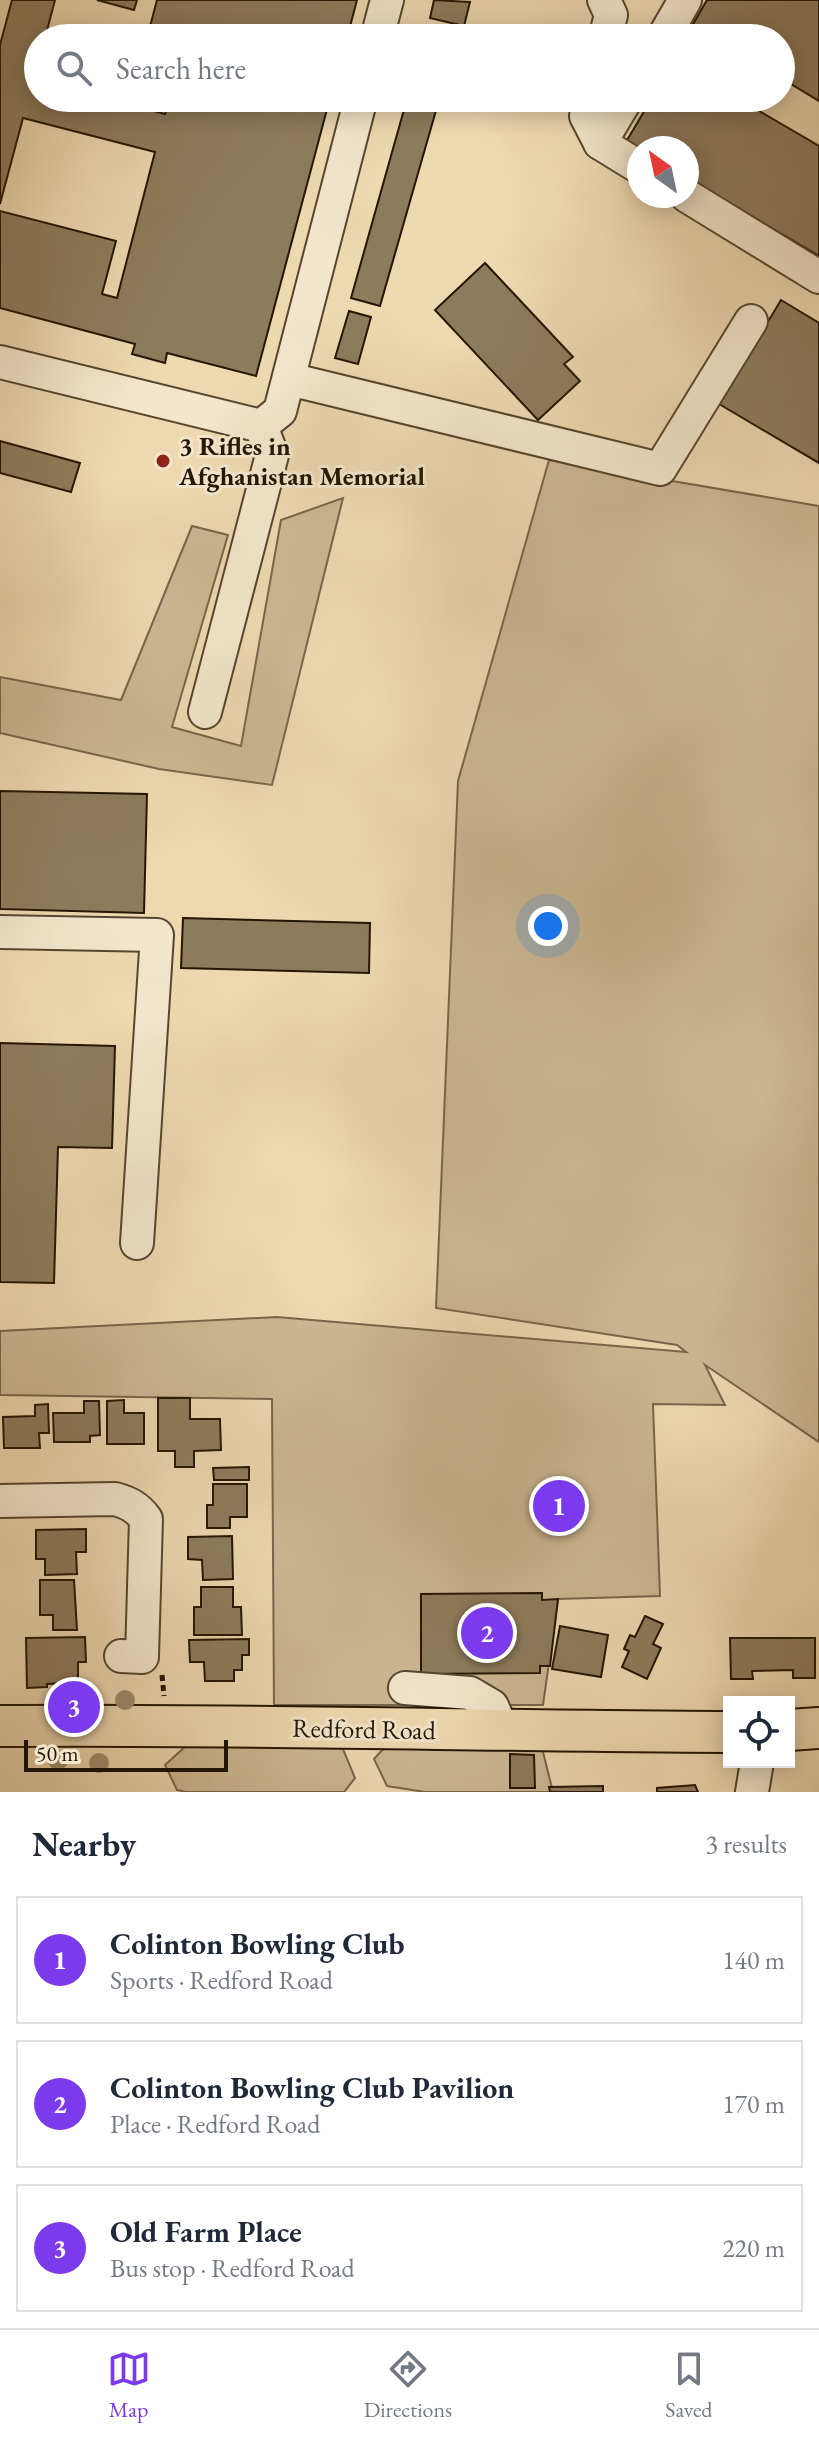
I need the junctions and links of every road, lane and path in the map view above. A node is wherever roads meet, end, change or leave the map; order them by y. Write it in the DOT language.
graph roads {
  1 [pos="387,0"];
  2 [pos="604,0"];
  3 [pos="685,0"];
  4 [pos="381,24"];
  5 [pos="609,24"];
  6 [pos="671,24"];
  7 [pos="357,112"];
  8 [pos="587,112"];
  9 [pos="619,112"];
  10 [pos="600,143"];
  11 [pos="627,160"];
  12 [pos="699,203"];
  13 [pos="819,277"];
  14 [pos="751,321"];
  15 [pos="0,362"];
  16 [pos="289,379"];
  17 [pos="261,426"];
  18 [pos="205,712"];
  19 [pos="0,932"];
  20 [pos="137,1243"];
  21 [pos="0,1501"];
  22 [pos="131,1656"];
  23 [pos="405,1688"];
  24 [pos="165,1725"];
  25 [pos="0,1726"];
  26 [pos="819,1728"];
  27 [pos="795,1730"];
  28 [pos="503,1731"];
  29 [pos="723,1732"];
  30 [pos="756,1768"];
  31 [pos="752,1792"];
  1 -- 4 [label="street"];
  2 -- 5 [label="street"];
  3 -- 6 [label="street"];
  7 -- 16 [label="street"];
  8 -- 10 [label="street"];
  9 -- 10 [label="street"];
  10 -- 11 [label="street"];
  12 -- 13 [label="street"];
  14 -- 16 [label="street"];
  15 -- 17 [label="street"];
  16 -- 17 [label="street"];
  17 -- 18 [label="street"];
  19 -- 20 [label="street"];
  21 -- 22 [label="street"];
  22 -- 24 [label="path"];
  23 -- 28 [label="street"];
  24 -- 25 [label="main road, Redford Road"];
  24 -- 28 [label="main road, Redford Road"];
  26 -- 27 [label="main road"];
  28 -- 29 [label="main road, Redford Road"];
  30 -- 31 [label="street"];
}
